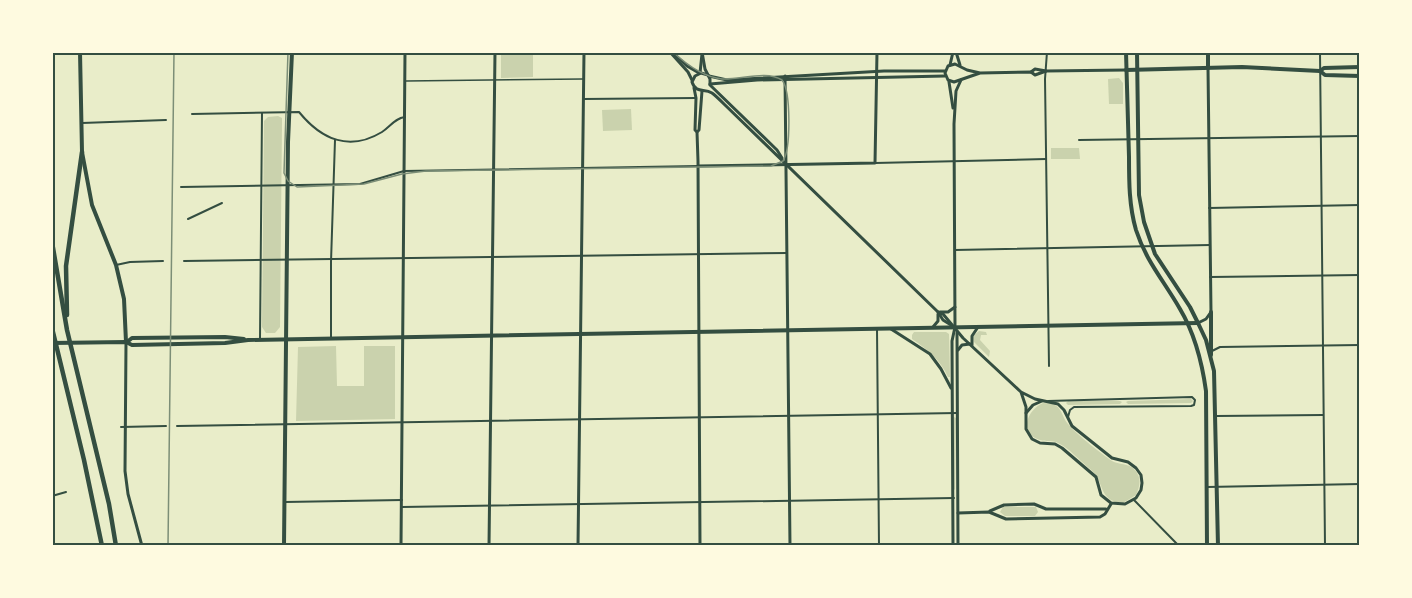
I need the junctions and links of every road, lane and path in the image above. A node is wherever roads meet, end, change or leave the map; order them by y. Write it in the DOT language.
graph roads {
  1 [pos="80,52"];
  2 [pos="292,52"];
  3 [pos="405,52"];
  4 [pos="495,52"];
  5 [pos="584,52"];
  6 [pos="671,52"];
  7 [pos="702,52"];
  8 [pos="877,52"];
  9 [pos="955,52"];
  10 [pos="1047,52"];
  11 [pos="1126,52"];
  12 [pos="1137,52"];
  13 [pos="1208,52"];
  14 [pos="1320,52"];
  15 [pos="950,65"];
  16 [pos="961,67"];
  17 [pos="1359,67"];
  18 [pos="1208,68"];
  19 [pos="1138,69"];
  20 [pos="1126,70"];
  21 [pos="1046,71"];
  22 [pos="1320,71"];
  23 [pos="876,72"];
  24 [pos="699,73"];
  25 [pos="945,73"];
  26 [pos="980,73"];
  27 [pos="709,76"];
  28 [pos="1359,76"];
  29 [pos="876,77"];
  30 [pos="784,78"];
  31 [pos="583,79"];
  32 [pos="961,79"];
  33 [pos="405,81"];
  34 [pos="495,81"];
  35 [pos="949,81"];
  36 [pos="693,84"];
  37 [pos="710,85"];
  38 [pos="703,91"];
  39 [pos="696,98"];
  40 [pos="583,99"];
  41 [pos="290,112"];
  42 [pos="262,113"];
  43 [pos="192,114"];
  44 [pos="405,117"];
  45 [pos="166,120"];
  46 [pos="81,123"];
  47 [pos="954,124"];
  48 [pos="697,132"];
  49 [pos="1321,136"];
  50 [pos="1359,136"];
  51 [pos="1209,138"];
  52 [pos="1128,139"];
  53 [pos="1139,139"];
  54 [pos="335,140"];
  55 [pos="1079,140"];
  56 [pos="82,152"];
  57 [pos="1046,159"];
  58 [pos="954,161"];
  59 [pos="875,163"];
  60 [pos="786,165"];
  61 [pos="698,166"];
  62 [pos="582,168"];
  63 [pos="494,169"];
  64 [pos="404,171"];
  65 [pos="334,184"];
  66 [pos="261,185"];
  67 [pos="288,185"];
  68 [pos="181,187"];
  69 [pos="222,203"];
  70 [pos="1359,205"];
  71 [pos="1322,206"];
  72 [pos="1209,208"];
  73 [pos="188,219"];
  74 [pos="52,242"];
  75 [pos="1210,245"];
  76 [pos="1142,246"];
  77 [pos="1152,246"];
  78 [pos="1047,248"];
  79 [pos="955,250"];
  80 [pos="787,253"];
  81 [pos="699,255"];
  82 [pos="581,257"];
  83 [pos="331,258"];
  84 [pos="403,258"];
  85 [pos="493,258"];
  86 [pos="260,260"];
  87 [pos="287,260"];
  88 [pos="163,261"];
  89 [pos="184,261"];
  90 [pos="116,265"];
  91 [pos="1359,275"];
  92 [pos="1322,276"];
  93 [pos="1210,277"];
  94 [pos="955,307"];
  95 [pos="938,312"];
  96 [pos="1211,312"];
  97 [pos="1198,322"];
  98 [pos="1187,323"];
  99 [pos="1048,325"];
  100 [pos="978,327"];
  101 [pos="52,328"];
  102 [pos="932,328"];
  103 [pos="876,329"];
  104 [pos="890,329"];
  105 [pos="956,329"];
  106 [pos="67,330"];
  107 [pos="788,331"];
  108 [pos="699,332"];
  109 [pos="580,334"];
  110 [pos="492,336"];
  111 [pos="402,337"];
  112 [pos="331,338"];
  113 [pos="260,339"];
  114 [pos="288,339"];
  115 [pos="248,340"];
  116 [pos="1212,340"];
  117 [pos="126,342"];
  118 [pos="52,343"];
  119 [pos="971,345"];
  120 [pos="1323,345"];
  121 [pos="1359,345"];
  122 [pos="1220,347"];
  123 [pos="957,351"];
  124 [pos="1211,354"];
  125 [pos="1049,366"];
  126 [pos="952,390"];
  127 [pos="1021,392"];
  128 [pos="957,396"];
  129 [pos="1124,399"];
  130 [pos="1046,401"];
  131 [pos="1124,406"];
  132 [pos="954,413"];
  133 [pos="877,414"];
  134 [pos="1026,415"];
  135 [pos="1323,415"];
  136 [pos="789,416"];
  137 [pos="1206,416"];
  138 [pos="1216,416"];
  139 [pos="699,417"];
  140 [pos="579,419"];
  141 [pos="1068,420"];
  142 [pos="491,421"];
  143 [pos="402,422"];
  144 [pos="286,424"];
  145 [pos="166,426"];
  146 [pos="177,426"];
  147 [pos="123,427"];
  148 [pos="1359,484"];
  149 [pos="1324,485"];
  150 [pos="1216,486"];
  151 [pos="1207,487"];
  152 [pos="66,492"];
  153 [pos="52,496"];
  154 [pos="955,498"];
  155 [pos="879,499"];
  156 [pos="402,500"];
  157 [pos="1134,500"];
  158 [pos="790,501"];
  159 [pos="285,502"];
  160 [pos="700,503"];
  161 [pos="1111,503"];
  162 [pos="579,505"];
  163 [pos="490,506"];
  164 [pos="402,507"];
  165 [pos="1106,509"];
  166 [pos="989,512"];
  167 [pos="955,513"];
  168 [pos="102,546"];
  169 [pos="116,546"];
  170 [pos="142,546"];
  171 [pos="284,546"];
  172 [pos="401,546"];
  173 [pos="489,546"];
  174 [pos="578,546"];
  175 [pos="700,546"];
  176 [pos="790,546"];
  177 [pos="879,546"];
  178 [pos="953,546"];
  179 [pos="958,546"];
  180 [pos="1179,546"];
  181 [pos="1207,546"];
  182 [pos="1218,546"];
  183 [pos="1325,546"];
  1 -- 46 [label="main road"];
  2 -- 41 [label="main road"];
  3 -- 33 [label="street"];
  4 -- 34 [label="street"];
  5 -- 31 [label="street"];
  6 -- 24 [label="street"];
  6 -- 36 [label="street"];
  7 -- 24 [label="street"];
  7 -- 27 [label="street"];
  8 -- 23 [label="street"];
  9 -- 15 [label="street"];
  9 -- 16 [label="street"];
  10 -- 21 [label="street"];
  11 -- 20 [label="main road"];
  12 -- 19 [label="main road"];
  13 -- 18 [label="main road"];
  14 -- 22 [label="street"];
  15 -- 16 [label="street"];
  15 -- 25 [label="street"];
  16 -- 26 [label="street"];
  16 -- 32 [label="street"];
  17 -- 22 [label="main road"];
  18 -- 19 [label="main road"];
  18 -- 22 [label="main road"];
  18 -- 51 [label="street"];
  19 -- 20 [label="main road"];
  19 -- 53 [label="main road"];
  20 -- 21 [label="street"];
  20 -- 52 [label="main road"];
  21 -- 26 [label="street"];
  21 -- 57 [label="street"];
  22 -- 28 [label="main road"];
  22 -- 49 [label="street"];
  23 -- 25 [label="street"];
  23 -- 29 [label="street"];
  23 -- 30 [label="street"];
  24 -- 27 [label="street"];
  24 -- 36 [label="street"];
  25 -- 29 [label="street"];
  25 -- 35 [label="street"];
  26 -- 32 [label="street"];
  27 -- 30 [label="street"];
  27 -- 37 [label="street"];
  29 -- 30 [label="street"];
  29 -- 59 [label="street"];
  30 -- 37 [label="street"];
  30 -- 60 [label="street"];
  31 -- 34 [label="lane"];
  31 -- 40 [label="street"];
  32 -- 35 [label="street"];
  32 -- 47 [label="street"];
  33 -- 34 [label="lane"];
  33 -- 44 [label="street"];
  34 -- 63 [label="street"];
  35 -- 47 [label="street"];
  36 -- 38 [label="street"];
  36 -- 39 [label="street"];
  37 -- 38 [label="street"];
  37 -- 60 [label="street"];
  38 -- 48 [label="street"];
  38 -- 60 [label="street"];
  39 -- 40 [label="street"];
  39 -- 48 [label="street"];
  40 -- 62 [label="street"];
  41 -- 42 [label="street"];
  41 -- 54 [label="street"];
  41 -- 67 [label="main road"];
  42 -- 43 [label="street"];
  42 -- 66 [label="street"];
  44 -- 54 [label="street"];
  44 -- 64 [label="street"];
  45 -- 46 [label="street"];
  46 -- 56 [label="main road"];
  47 -- 58 [label="street"];
  48 -- 61 [label="street"];
  49 -- 50 [label="street"];
  49 -- 51 [label="street"];
  49 -- 71 [label="street"];
  51 -- 53 [label="street"];
  51 -- 72 [label="street"];
  52 -- 53 [label="street"];
  52 -- 55 [label="street"];
  52 -- 76 [label="main road"];
  53 -- 77 [label="main road"];
  54 -- 65 [label="street"];
  56 -- 90 [label="main road"];
  56 -- 106 [label="highway"];
  57 -- 58 [label="street"];
  57 -- 78 [label="street"];
  58 -- 59 [label="street"];
  58 -- 79 [label="street"];
  59 -- 60 [label="street"];
  60 -- 61 [label="street"];
  60 -- 80 [label="street"];
  60 -- 95 [label="street"];
  61 -- 62 [label="street"];
  61 -- 81 [label="street"];
  62 -- 63 [label="street"];
  62 -- 82 [label="street"];
  63 -- 64 [label="street"];
  63 -- 85 [label="street"];
  64 -- 65 [label="street"];
  64 -- 84 [label="street"];
  65 -- 67 [label="street"];
  65 -- 83 [label="street"];
  66 -- 67 [label="street"];
  66 -- 68 [label="street"];
  66 -- 86 [label="street"];
  67 -- 87 [label="main road"];
  69 -- 73 [label="street"];
  70 -- 71 [label="street"];
  71 -- 72 [label="street"];
  71 -- 92 [label="street"];
  72 -- 75 [label="street"];
  74 -- 106 [label="highway"];
  75 -- 77 [label="street"];
  75 -- 93 [label="street"];
  76 -- 77 [label="street"];
  76 -- 78 [label="street"];
  76 -- 98 [label="main road"];
  77 -- 97 [label="main road"];
  78 -- 79 [label="street"];
  78 -- 99 [label="street"];
  79 -- 94 [label="street"];
  80 -- 81 [label="street"];
  80 -- 107 [label="street"];
  81 -- 82 [label="street"];
  81 -- 108 [label="street"];
  82 -- 85 [label="street"];
  82 -- 109 [label="street"];
  83 -- 84 [label="street"];
  83 -- 87 [label="street"];
  83 -- 112 [label="street"];
  84 -- 85 [label="street"];
  84 -- 111 [label="street"];
  85 -- 110 [label="street"];
  86 -- 87 [label="street"];
  86 -- 89 [label="street"];
  86 -- 113 [label="street"];
  87 -- 114 [label="main road"];
  88 -- 90 [label="street"];
  90 -- 117 [label="main road"];
  91 -- 92 [label="street"];
  92 -- 93 [label="street"];
  92 -- 120 [label="street"];
  93 -- 96 [label="street"];
  94 -- 95 [label="street"];
  94 -- 105 [label="street"];
  95 -- 102 [label="street"];
  95 -- 105 [label="street"];
  96 -- 97 [label="street"];
  96 -- 116 [label="main road"];
  97 -- 98 [label="main road"];
  97 -- 124 [label="main road"];
  98 -- 99 [label="main road"];
  98 -- 137 [label="main road"];
  99 -- 100 [label="main road"];
  99 -- 125 [label="street"];
  100 -- 105 [label="main road"];
  100 -- 119 [label="street"];
  101 -- 168 [label="highway"];
  102 -- 104 [label="main road"];
  102 -- 105 [label="main road"];
  103 -- 104 [label="main road"];
  103 -- 107 [label="main road"];
  103 -- 133 [label="street"];
  104 -- 126 [label="street"];
  105 -- 119 [label="street"];
  105 -- 123 [label="street"];
  105 -- 126 [label="street"];
  106 -- 169 [label="highway"];
  107 -- 108 [label="main road"];
  107 -- 136 [label="street"];
  108 -- 109 [label="main road"];
  108 -- 139 [label="street"];
  109 -- 110 [label="main road"];
  109 -- 140 [label="street"];
  110 -- 111 [label="main road"];
  110 -- 142 [label="street"];
  111 -- 112 [label="main road"];
  111 -- 143 [label="street"];
  112 -- 114 [label="main road"];
  113 -- 114 [label="main road"];
  113 -- 115 [label="main road"];
  114 -- 144 [label="main road"];
  115 -- 117 [label="main road"];
  115 -- 117 [label="main road"];
  116 -- 122 [label="street"];
  116 -- 124 [label="main road"];
  117 -- 118 [label="main road"];
  117 -- 147 [label="street"];
  119 -- 123 [label="street"];
  119 -- 127 [label="street"];
  120 -- 121 [label="street"];
  120 -- 122 [label="street"];
  120 -- 135 [label="street"];
  122 -- 124 [label="street"];
  123 -- 128 [label="street"];
  124 -- 138 [label="main road"];
  126 -- 128 [label="street"];
  126 -- 132 [label="street"];
  127 -- 130 [label="street"];
  127 -- 134 [label="street"];
  128 -- 132 [label="street"];
  129 -- 130 [label="street"];
  129 -- 131 [label="street"];
  129 -- 131 [label="street"];
  130 -- 134 [label="street"];
  130 -- 141 [label="street"];
  131 -- 141 [label="street"];
  132 -- 133 [label="street"];
  132 -- 154 [label="street"];
  133 -- 136 [label="street"];
  133 -- 155 [label="street"];
  134 -- 161 [label="street"];
  135 -- 138 [label="street"];
  135 -- 149 [label="street"];
  136 -- 139 [label="street"];
  136 -- 158 [label="street"];
  137 -- 138 [label="main road"];
  137 -- 151 [label="main road"];
  138 -- 150 [label="main road"];
  139 -- 140 [label="street"];
  139 -- 160 [label="street"];
  140 -- 142 [label="street"];
  140 -- 162 [label="street"];
  141 -- 157 [label="street"];
  142 -- 143 [label="street"];
  142 -- 163 [label="street"];
  143 -- 144 [label="street"];
  143 -- 156 [label="street"];
  144 -- 146 [label="street"];
  144 -- 159 [label="main road"];
  145 -- 147 [label="street"];
  147 -- 170 [label="street"];
  148 -- 149 [label="street"];
  149 -- 150 [label="street"];
  149 -- 183 [label="street"];
  150 -- 151 [label="street"];
  150 -- 182 [label="main road"];
  151 -- 181 [label="main road"];
  152 -- 153 [label="street"];
  154 -- 155 [label="street"];
  154 -- 167 [label="street"];
  155 -- 158 [label="street"];
  155 -- 177 [label="street"];
  156 -- 159 [label="street"];
  156 -- 164 [label="street"];
  157 -- 161 [label="street"];
  157 -- 180 [label="street"];
  158 -- 160 [label="street"];
  158 -- 176 [label="street"];
  159 -- 171 [label="main road"];
  160 -- 162 [label="street"];
  160 -- 175 [label="street"];
  161 -- 165 [label="street"];
  162 -- 163 [label="street"];
  162 -- 174 [label="street"];
  163 -- 164 [label="street"];
  163 -- 173 [label="street"];
  164 -- 172 [label="street"];
  165 -- 166 [label="street"];
  165 -- 166 [label="street"];
  166 -- 167 [label="street"];
  167 -- 178 [label="street"];
  167 -- 179 [label="street"];
}
